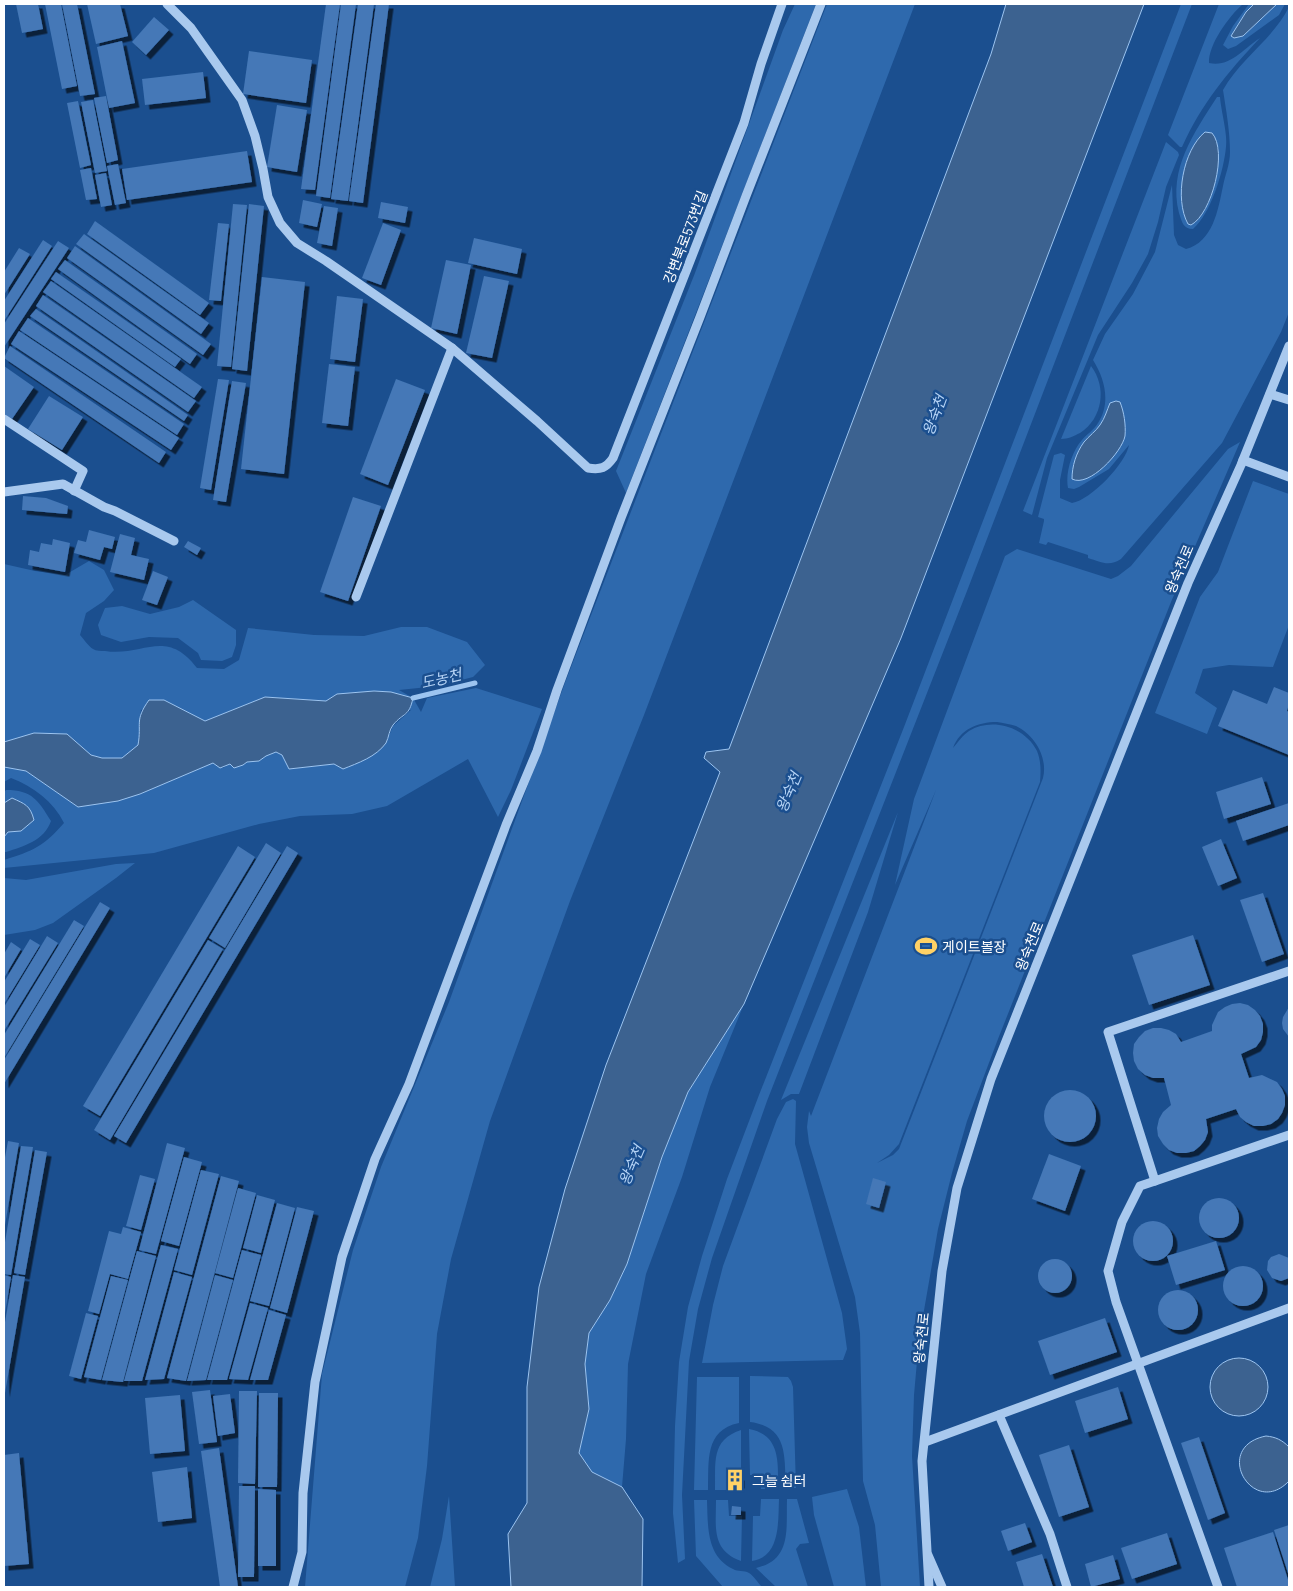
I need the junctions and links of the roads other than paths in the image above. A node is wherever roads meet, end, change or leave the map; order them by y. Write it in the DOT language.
graph roads {
  1 [pos="167,4"];
  2 [pos="782,4"];
  3 [pos="822,4"];
  4 [pos="1289,346"];
  5 [pos="452,348"];
  6 [pos="1270,394"];
  7 [pos="1289,400"];
  8 [pos="4,419"];
  9 [pos="1243,460"];
  10 [pos="1289,477"];
  11 [pos="74,491"];
  12 [pos="4,492"];
  13 [pos="174,541"];
  14 [pos="356,597"];
  15 [pos="1289,970"];
  16 [pos="1289,1135"];
  17 [pos="1155,1181"];
  18 [pos="1289,1308"];
  19 [pos="1138,1364"];
  20 [pos="999,1415"];
  21 [pos="925,1442"];
  22 [pos="926,1549"];
  23 [pos="294,1587"];
  24 [pos="928,1587"];
  25 [pos="942,1587"];
  26 [pos="1067,1587"];
  27 [pos="1218,1587"];
  1 -- 5 [label="street"];
  2 -- 5 [label="street, 강변북로573번길"];
  3 -- 23 [label="street"];
  4 -- 6 [label="street, 왕숙천로"];
  5 -- 14 [label="street"];
  6 -- 7 [label="street"];
  6 -- 9 [label="street, 왕숙천로"];
  8 -- 11 [label="street"];
  9 -- 10 [label="street"];
  9 -- 21 [label="street, 왕숙천로"];
  11 -- 12 [label="street"];
  11 -- 13 [label="street"];
  15 -- 17 [label="street"];
  16 -- 17 [label="street"];
  17 -- 19 [label="street"];
  18 -- 19 [label="street"];
  19 -- 20 [label="street"];
  19 -- 27 [label="street"];
  20 -- 21 [label="street"];
  20 -- 26 [label="street"];
  21 -- 22 [label="street, 왕숙천로"];
  22 -- 24 [label="street, 왕숙천로"];
  22 -- 25 [label="street"];
}
